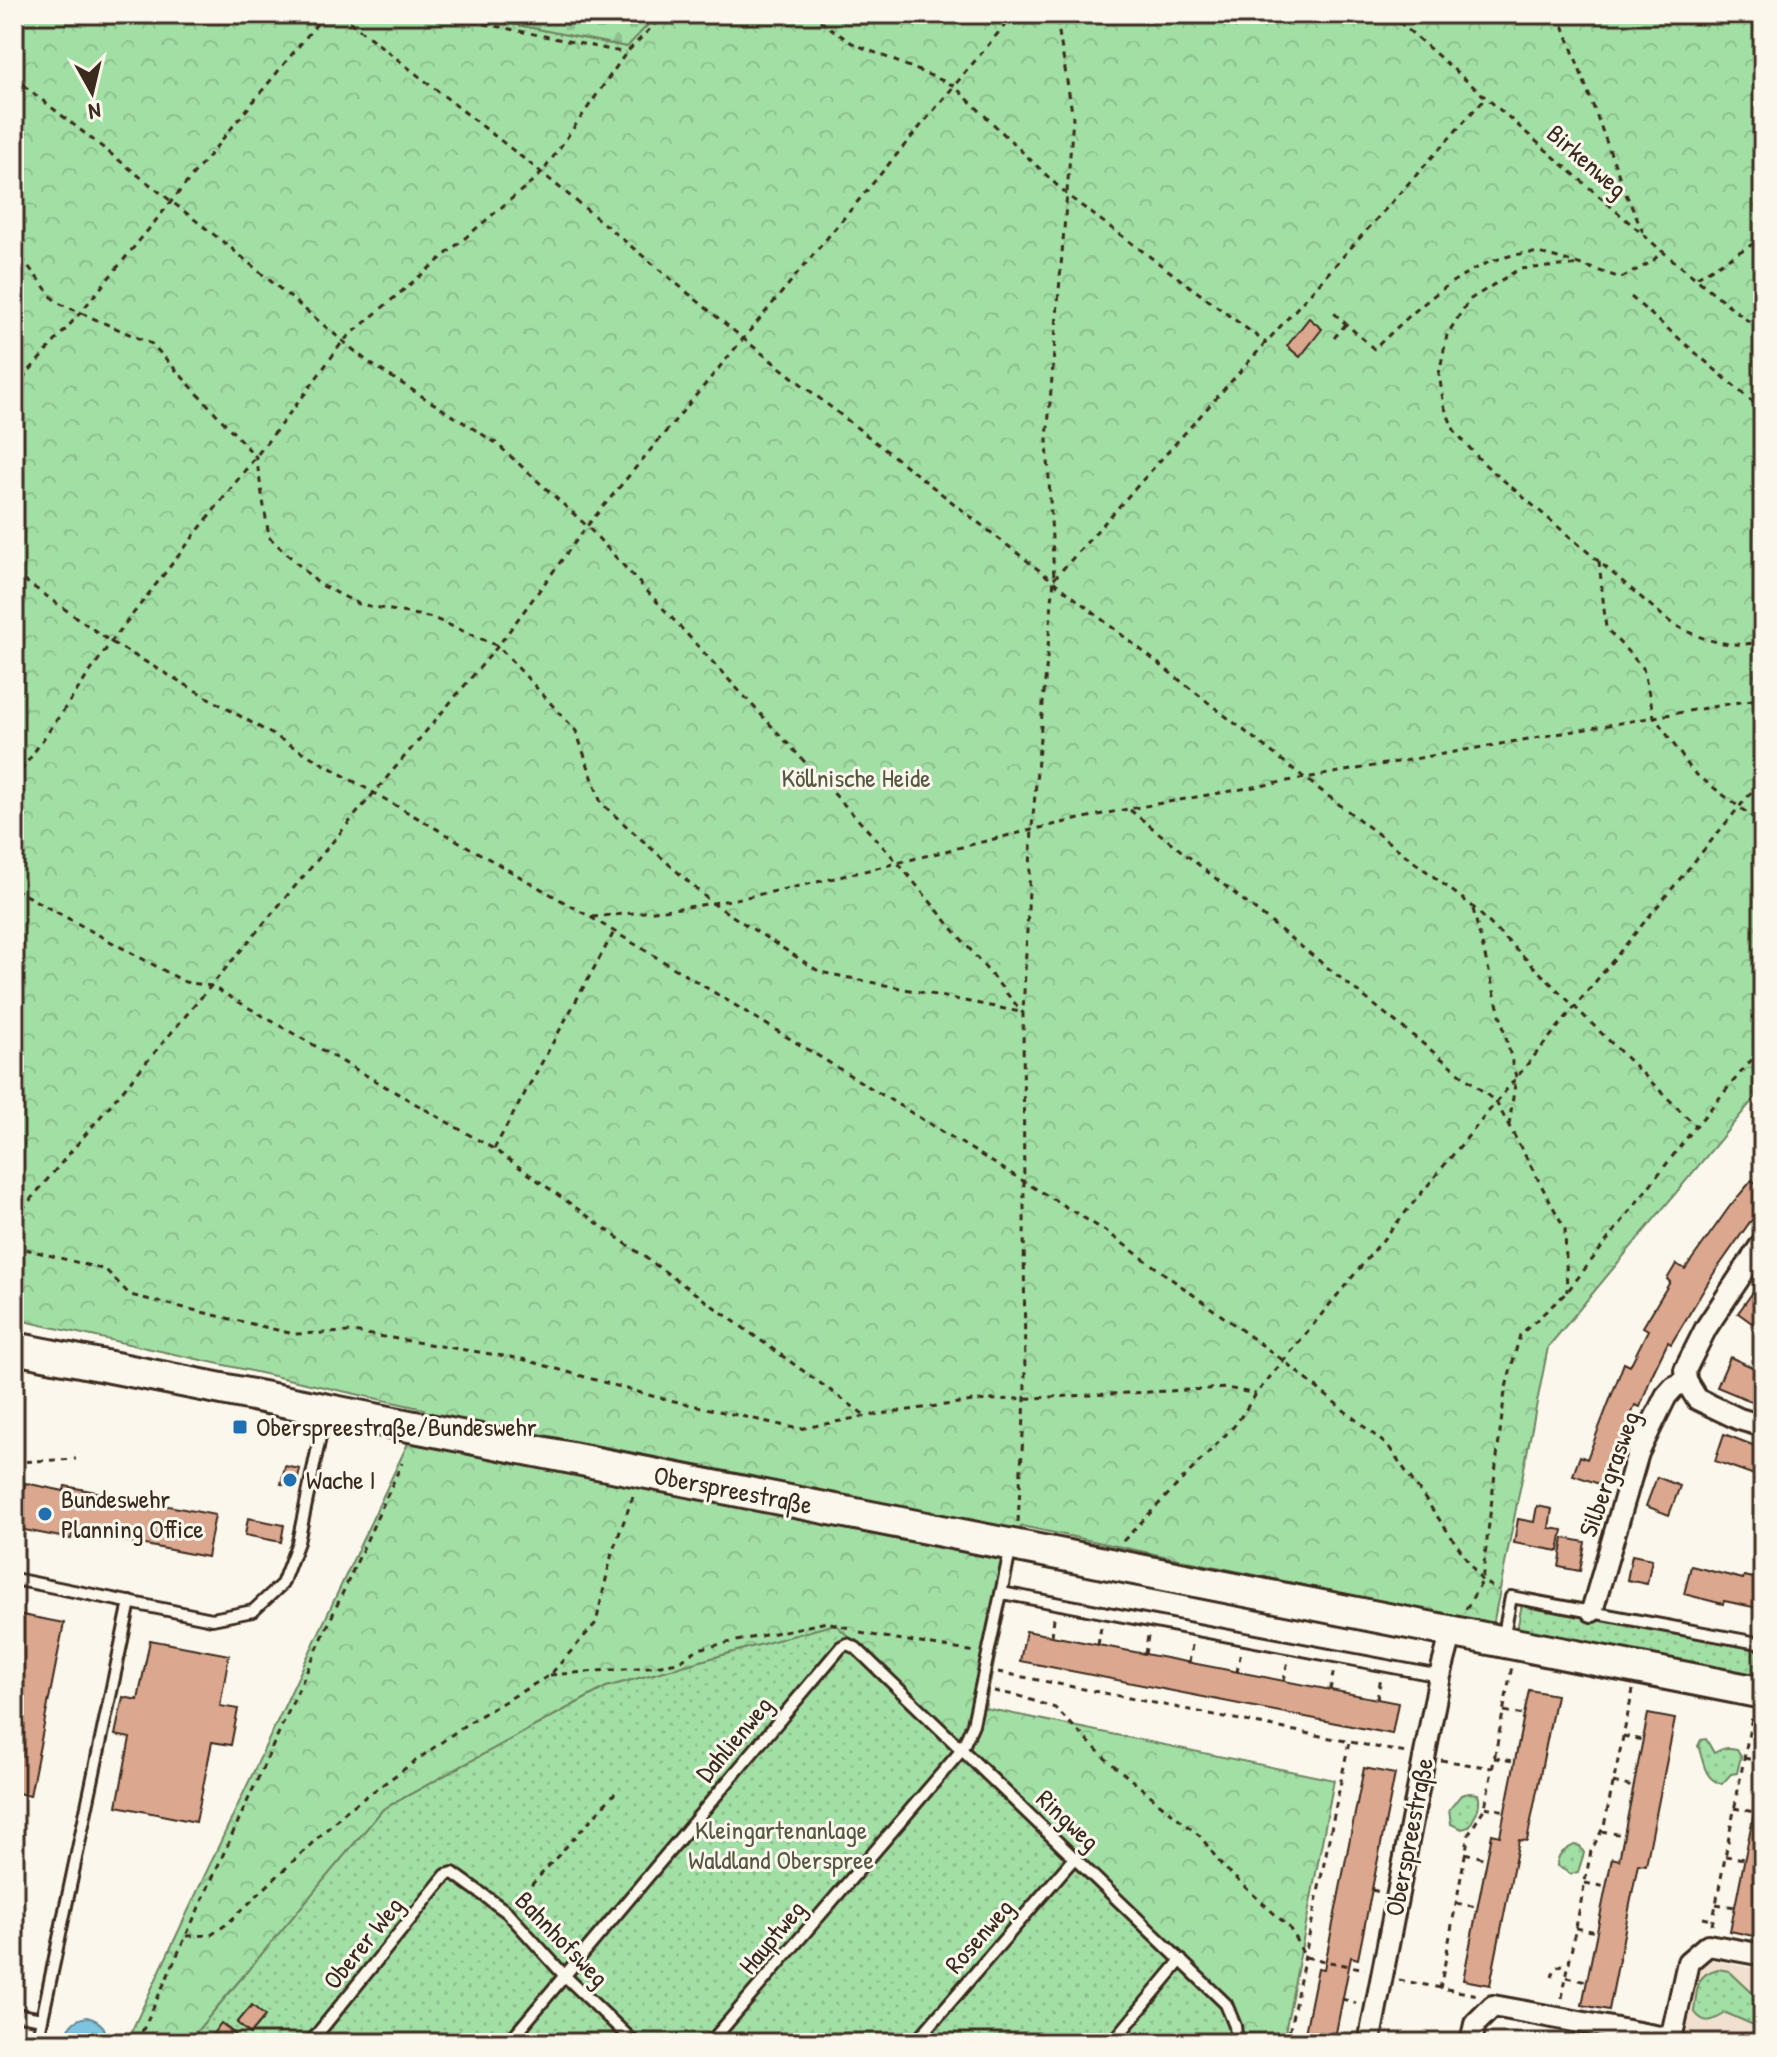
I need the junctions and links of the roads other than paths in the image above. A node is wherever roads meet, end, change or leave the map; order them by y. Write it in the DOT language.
graph roads {
  1 [pos="1763,1242"];
  2 [pos="14,1348"];
  3 [pos="1686,1381"];
  4 [pos="325,1411"];
  5 [pos="1763,1426"];
  6 [pos="1012,1545"];
  7 [pos="14,1579"];
  8 [pos="1002,1593"];
  9 [pos="130,1602"];
  10 [pos="1592,1611"];
  11 [pos="1452,1631"];
  12 [pos="1510,1643"];
  13 [pos="847,1644"];
  14 [pos="1763,1644"];
  15 [pos="1440,1676"];
  16 [pos="1760,1692"];
  17 [pos="961,1751"];
  18 [pos="1075,1857"];
  19 [pos="453,1873"];
  20 [pos="1763,1955"];
  21 [pos="1181,1960"];
  22 [pos="564,1975"];
  23 [pos="14,2014"];
  24 [pos="42,2019"];
  25 [pos="37,2043"];
  26 [pos="310,2043"];
  27 [pos="508,2043"];
  28 [pos="635,2043"];
  29 [pos="710,2043"];
  30 [pos="915,2043"];
  31 [pos="1112,2043"];
  32 [pos="1237,2043"];
  33 [pos="1369,2043"];
  34 [pos="1471,2043"];
  1 -- 3 [label="street, Silbergrasweg"];
  2 -- 4 [label="main road, Oberspreestraße"];
  3 -- 5 [label="street"];
  3 -- 10 [label="street, Silbergrasweg"];
  4 -- 6 [label="main road, Oberspreestraße"];
  4 -- 9 [label="lane"];
  6 -- 8 [label="lane, Hauptweg"];
  6 -- 11 [label="main road, Oberspreestraße"];
  7 -- 9 [label="lane"];
  8 -- 15 [label="lane"];
  8 -- 17 [label="lane, Hauptweg"];
  9 -- 24 [label="lane"];
  10 -- 12 [label="lane"];
  10 -- 14 [label="lane"];
  11 -- 12 [label="main road, Oberspreestraße"];
  11 -- 15 [label="street, Oberspreestraße"];
  12 -- 16 [label="main road, Oberspreestraße"];
  13 -- 17 [label="lane, Ringweg"];
  13 -- 22 [label="lane, Dahlienweg"];
  15 -- 33 [label="street, Oberspreestraße"];
  17 -- 18 [label="lane, Ringweg"];
  17 -- 29 [label="lane, Hauptweg"];
  18 -- 21 [label="lane, Ringweg"];
  18 -- 30 [label="lane, Rosenweg"];
  19 -- 22 [label="lane, Bahnhofsweg"];
  19 -- 26 [label="lane, Oberer Weg"];
  20 -- 34 [label="street"];
  21 -- 31 [label="lane"];
  21 -- 32 [label="lane, Ringweg"];
  22 -- 27 [label="lane, Dahlienweg"];
  22 -- 28 [label="lane, Bahnhofsweg"];
  23 -- 24 [label="lane"];
  24 -- 25 [label="lane"];
}
